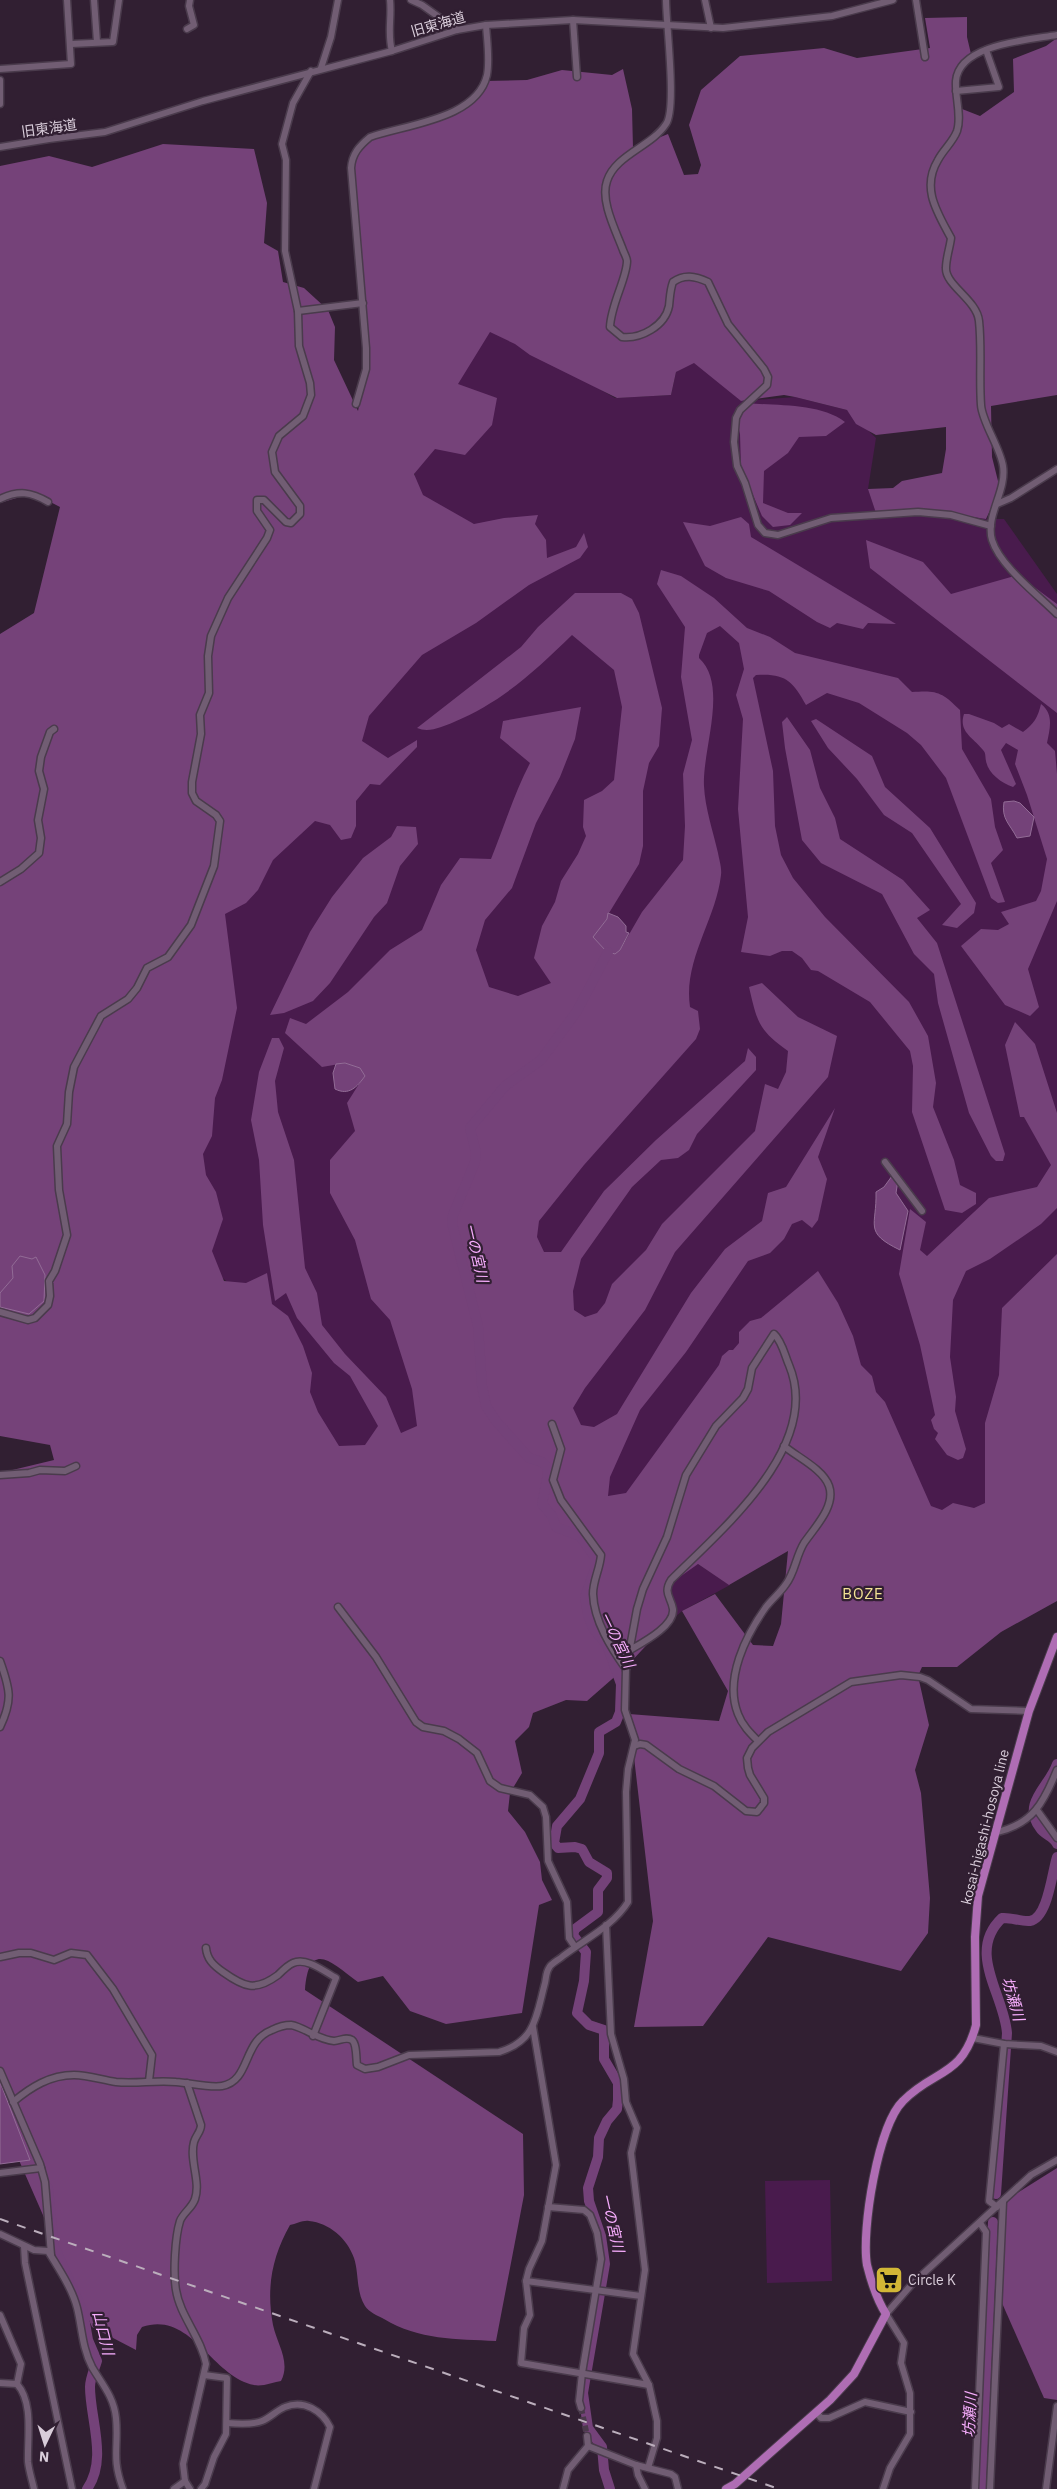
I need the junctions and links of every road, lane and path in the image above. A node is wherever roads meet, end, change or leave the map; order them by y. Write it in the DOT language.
graph roads {
  1 [pos="67,0"];
  2 [pos="94,0"];
  3 [pos="119,0"];
  4 [pos="190,0"];
  5 [pos="338,0"];
  6 [pos="390,0"];
  7 [pos="411,0"];
  8 [pos="666,0"];
  9 [pos="706,0"];
  10 [pos="893,0"];
  11 [pos="916,0"];
  12 [pos="573,20"];
  13 [pos="486,25"];
  14 [pos="667,25"];
  15 [pos="711,28"];
  16 [pos="187,30"];
  17 [pos="456,30"];
  18 [pos="1057,35"];
  19 [pos="97,42"];
  20 [pos="71,44"];
  21 [pos="986,50"];
  22 [pos="392,51"];
  23 [pos="925,56"];
  24 [pos="321,68"];
  25 [pos="0,69"];
  26 [pos="311,71"];
  27 [pos="577,77"];
  28 [pos="0,80"];
  29 [pos="956,91"];
  30 [pos="0,104"];
  31 [pos="0,148"];
  32 [pos="363,303"];
  33 [pos="298,311"];
  34 [pos="356,404"];
  35 [pos="1057,469"];
  36 [pos="0,499"];
  37 [pos="48,502"];
  38 [pos="997,504"];
  39 [pos="991,526"];
  40 [pos="1057,614"];
  41 [pos="54,729"];
  42 [pos="0,882"];
  43 [pos="885,1162"];
  44 [pos="922,1211"];
  45 [pos="0,1312"];
  46 [pos="552,1424"];
  47 [pos="784,1446"];
  48 [pos="76,1466"];
  49 [pos="0,1475"];
  50 [pos="338,1607"];
  51 [pos="1057,1637"];
  52 [pos="630,1650"];
  53 [pos="0,1661"];
  54 [pos="626,1669"];
  55 [pos="1029,1711"];
  56 [pos="0,1727"];
  57 [pos="758,1741"];
  58 [pos="634,1746"];
  59 [pos="1057,1770"];
  60 [pos="1037,1810"];
  61 [pos="997,1832"];
  62 [pos="1057,1838"];
  63 [pos="606,1925"];
  64 [pos="575,1947"];
  65 [pos="206,1948"];
  66 [pos="0,1958"];
  67 [pos="533,2027"];
  68 [pos="313,2036"];
  69 [pos="973,2038"];
  70 [pos="1004,2044"];
  71 [pos="1057,2052"];
  72 [pos="0,2071"];
  73 [pos="149,2082"];
  74 [pos="187,2083"];
  75 [pos="13,2102"];
  76 [pos="1057,2160"];
  77 [pos="41,2168"];
  78 [pos="0,2173"];
  79 [pos="1002,2202"];
  80 [pos="548,2207"];
  81 [pos="997,2208"];
  82 [pos="980,2223"];
  83 [pos="0,2234"];
  84 [pos="24,2246"];
  85 [pos="51,2256"];
  86 [pos="526,2281"];
  87 [pos="597,2291"];
  88 [pos="641,2296"];
  89 [pos="886,2314"];
  90 [pos="0,2316"];
  91 [pos="582,2373"];
  92 [pos="204,2375"];
  93 [pos="0,2383"];
  94 [pos="18,2384"];
  95 [pos="649,2385"];
  96 [pos="1057,2406"];
  97 [pos="581,2408"];
  98 [pos="816,2412"];
  99 [pos="911,2412"];
  100 [pos="227,2423"];
  101 [pos="587,2436"];
  102 [pos="588,2446"];
  103 [pos="636,2465"];
  104 [pos="648,2468"];
  105 [pos="184,2481"];
  106 [pos="34,2489"];
  107 [pos="72,2489"];
  108 [pos="123,2489"];
  109 [pos="174,2489"];
  110 [pos="190,2489"];
  111 [pos="201,2489"];
  112 [pos="314,2489"];
  113 [pos="563,2489"];
  114 [pos="645,2489"];
  115 [pos="678,2489"];
  116 [pos="726,2489"];
  117 [pos="884,2489"];
  118 [pos="974,2489"];
  119 [pos="990,2489"];
  120 [pos="1046,2489"];
  1 -- 20 [label="street"];
  2 -- 19 [label="street"];
  3 -- 19 [label="street"];
  4 -- 16 [label="street"];
  5 -- 24 [label="street"];
  6 -- 22 [label="street"];
  7 -- 17 [label="street"];
  8 -- 14 [label="street"];
  9 -- 15 [label="street"];
  10 -- 15 [label="street, 旧東海道"];
  11 -- 23 [label="street"];
  12 -- 13 [label="street, 旧東海道"];
  12 -- 14 [label="street, 旧東海道"];
  12 -- 27 [label="street"];
  13 -- 17 [label="street, 旧東海道"];
  13 -- 32 [label="street"];
  14 -- 15 [label="street, 旧東海道"];
  14 -- 39 [label="street"];
  17 -- 22 [label="street, 旧東海道"];
  18 -- 21 [label="street"];
  19 -- 20 [label="street"];
  20 -- 25 [label="street"];
  21 -- 29 [label="street"];
  21 -- 29 [label="street"];
  22 -- 24 [label="street, 旧東海道"];
  24 -- 26 [label="street, 旧東海道"];
  26 -- 31 [label="street, 旧東海道"];
  26 -- 33 [label="street"];
  28 -- 30 [label="street"];
  29 -- 38 [label="street"];
  32 -- 33 [label="street"];
  32 -- 34 [label="street"];
  33 -- 45 [label="street"];
  35 -- 38 [label="street"];
  36 -- 37 [label="street"];
  38 -- 39 [label="street"];
  39 -- 40 [label="street"];
  41 -- 42 [label="street"];
  43 -- 44 [label="street"];
  46 -- 54 [label="street"];
  47 -- 52 [label="street"];
  47 -- 52 [label="street"];
  47 -- 57 [label="street"];
  48 -- 49 [label="street"];
  50 -- 64 [label="street"];
  51 -- 55 [label="main road, kosai-higashi-hosoya line"];
  52 -- 54 [label="street"];
  53 -- 56 [label="street"];
  54 -- 58 [label="street"];
  55 -- 57 [label="street"];
  55 -- 61 [label="main road, kosai-higashi-hosoya line"];
  57 -- 58 [label="street"];
  58 -- 63 [label="street"];
  59 -- 60 [label="street"];
  60 -- 61 [label="street"];
  60 -- 62 [label="street"];
  61 -- 69 [label="main road, kosai-higashi-hosoya line"];
  63 -- 64 [label="street"];
  63 -- 88 [label="street"];
  64 -- 67 [label="street"];
  65 -- 68 [label="street"];
  66 -- 73 [label="street"];
  67 -- 68 [label="street"];
  67 -- 80 [label="street"];
  68 -- 74 [label="street"];
  69 -- 70 [label="street"];
  69 -- 89 [label="main road, kosai-higashi-hosoya line"];
  70 -- 71 [label="street"];
  70 -- 81 [label="street"];
  72 -- 75 [label="street"];
  73 -- 74 [label="street"];
  73 -- 75 [label="street"];
  74 -- 92 [label="street"];
  75 -- 77 [label="street"];
  76 -- 79 [label="street"];
  77 -- 78 [label="street"];
  77 -- 85 [label="street"];
  79 -- 81 [label="street"];
  79 -- 119 [label="street"];
  80 -- 86 [label="street"];
  80 -- 87 [label="street"];
  81 -- 82 [label="street"];
  82 -- 89 [label="street"];
  82 -- 118 [label="street"];
  83 -- 84 [label="street"];
  84 -- 85 [label="street"];
  84 -- 107 [label="street"];
  85 -- 108 [label="street"];
  86 -- 87 [label="street"];
  86 -- 91 [label="street"];
  87 -- 88 [label="street"];
  87 -- 91 [label="street"];
  88 -- 95 [label="street"];
  89 -- 98 [label="main road"];
  89 -- 99 [label="street"];
  90 -- 94 [label="street"];
  91 -- 95 [label="street"];
  91 -- 97 [label="street"];
  92 -- 100 [label="street"];
  92 -- 105 [label="street"];
  93 -- 94 [label="street"];
  94 -- 106 [label="street"];
  95 -- 104 [label="street"];
  96 -- 120 [label="street"];
  98 -- 99 [label="street"];
  98 -- 116 [label="main road"];
  99 -- 117 [label="street"];
  100 -- 111 [label="street"];
  100 -- 112 [label="street"];
  101 -- 102 [label="street"];
  102 -- 103 [label="street"];
  102 -- 113 [label="street"];
  103 -- 104 [label="street"];
  103 -- 114 [label="street"];
  104 -- 115 [label="street"];
  105 -- 109 [label="street"];
  105 -- 110 [label="street"];
}
